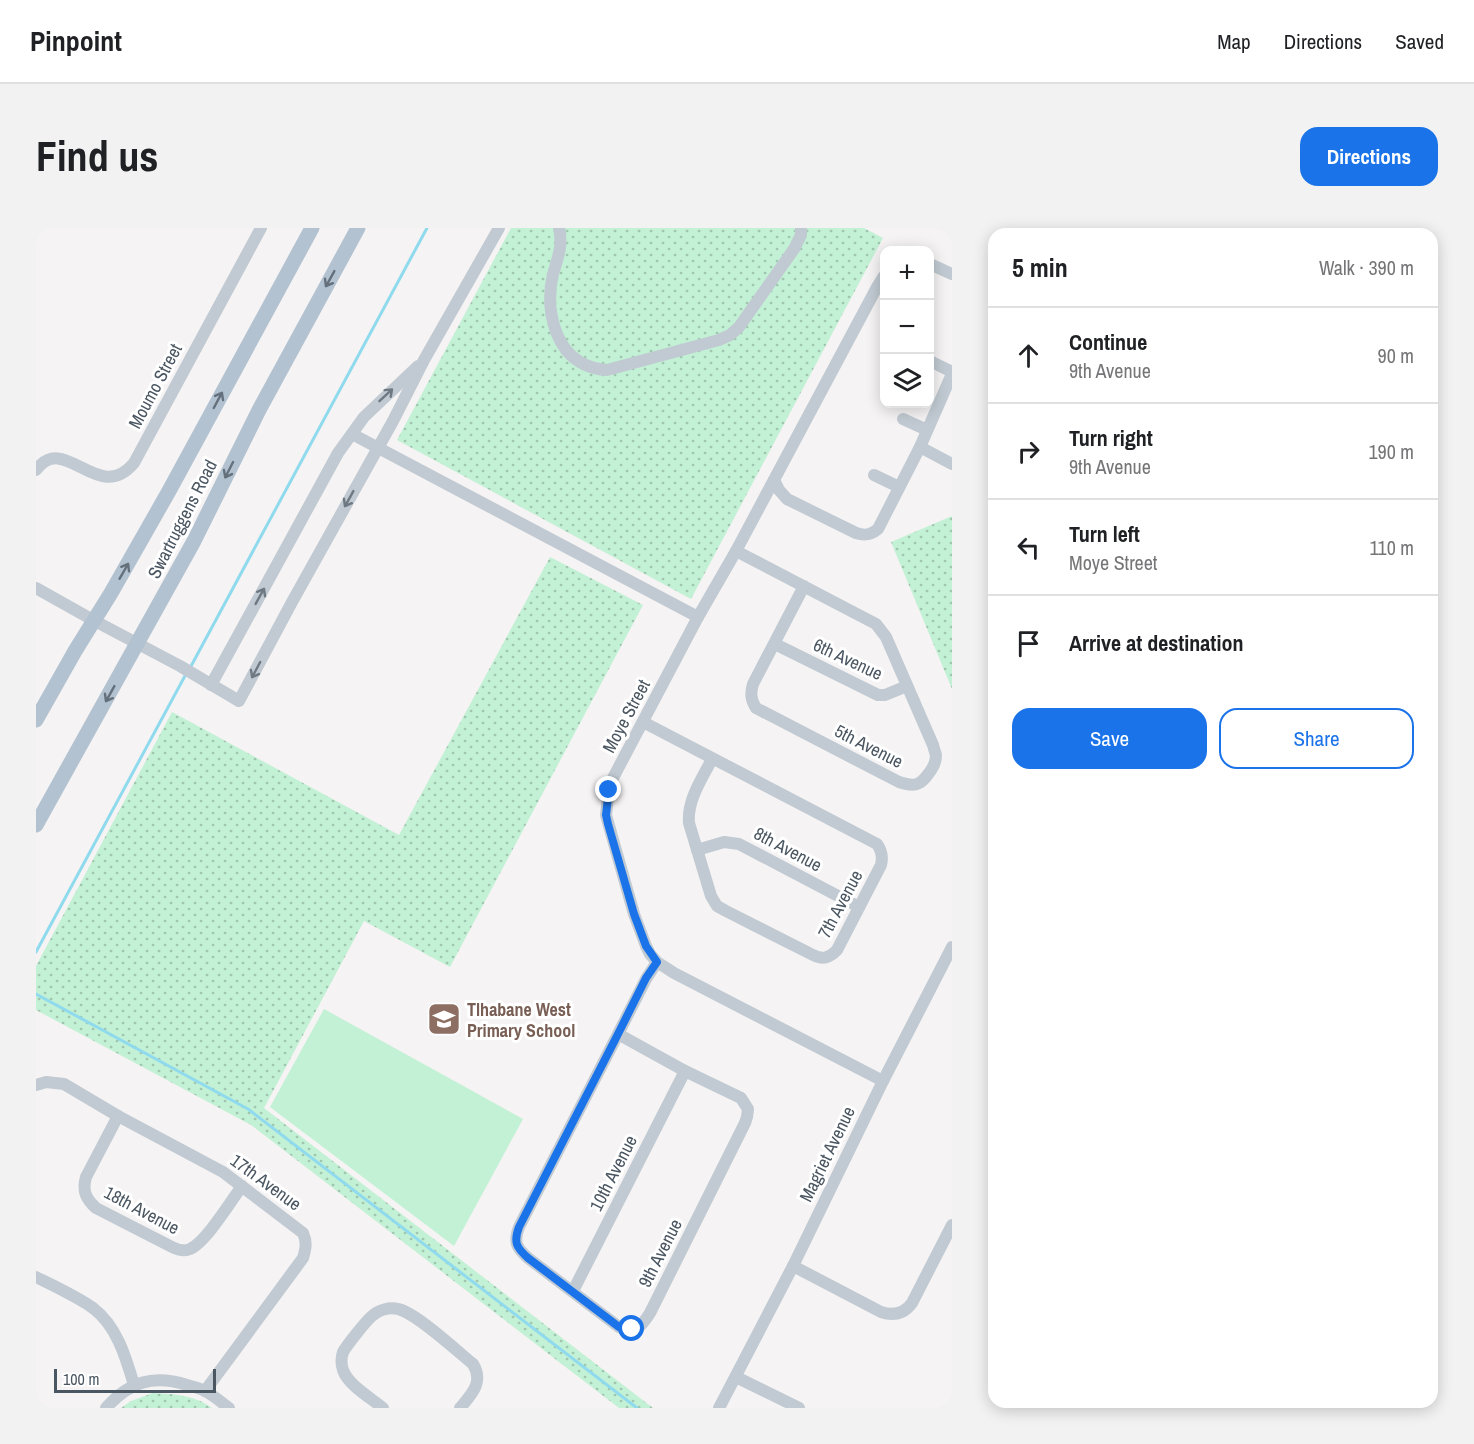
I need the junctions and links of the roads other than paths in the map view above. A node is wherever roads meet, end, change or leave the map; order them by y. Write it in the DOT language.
graph roads {
  1 [pos="261,228"];
  2 [pos="312,228"];
  3 [pos="358,228"];
  4 [pos="499,228"];
  5 [pos="559,228"];
  6 [pos="801,228"];
  7 [pos="934,266"];
  8 [pos="952,274"];
  9 [pos="880,282"];
  10 [pos="424,360"];
  11 [pos="934,363"];
  12 [pos="952,373"];
  13 [pos="903,419"];
  14 [pos="927,430"];
  15 [pos="352,434"];
  16 [pos="920,447"];
  17 [pos="378,448"];
  18 [pos="952,464"];
  19 [pos="36,470"];
  20 [pos="874,475"];
  21 [pos="774,480"];
  22 [pos="899,487"];
  23 [pos="736,551"];
  24 [pos="804,586"];
  25 [pos="36,588"];
  26 [pos="698,617"];
  27 [pos="93,620"];
  28 [pos="137,643"];
  29 [pos="775,644"];
  30 [pos="211,685"];
  31 [pos="907,686"];
  32 [pos="36,720"];
  33 [pos="643,722"];
  34 [pos="712,759"];
  35 [pos="36,825"];
  36 [pos="697,850"];
  37 [pos="859,907"];
  38 [pos="952,947"];
  39 [pos="657,962"];
  40 [pos="618,1034"];
  41 [pos="685,1071"];
  42 [pos="883,1081"];
  43 [pos="36,1085"];
  44 [pos="118,1116"];
  45 [pos="242,1186"];
  46 [pos="952,1225"];
  47 [pos="793,1266"];
  48 [pos="36,1277"];
  49 [pos="573,1291"];
  50 [pos="735,1377"];
  51 [pos="134,1385"];
  52 [pos="205,1391"];
  53 [pos="106,1408"];
  54 [pos="229,1408"];
  55 [pos="383,1408"];
  56 [pos="460,1408"];
  57 [pos="719,1408"];
  58 [pos="799,1408"];
  1 -- 19 [label="street, Moumo Street"];
  27 -- 2 [label="main road, Swartruggens Road, one-way"];
  3 -- 28 [label="main road, Swartruggens Road, one-way"];
  4 -- 10 [label="street"];
  5 -- 6 [label="street"];
  7 -- 8 [label="street"];
  9 -- 21 [label="street, Moye Street"];
  15 -- 10 [label="street, one-way"];
  10 -- 17 [label="street"];
  11 -- 12 [label="street"];
  12 -- 14 [label="street"];
  13 -- 14 [label="street"];
  14 -- 16 [label="street"];
  15 -- 17 [label="street"];
  30 -- 15 [label="street, one-way"];
  16 -- 18 [label="street"];
  16 -- 22 [label="street"];
  17 -- 26 [label="street"];
  17 -- 30 [label="street, one-way"];
  20 -- 22 [label="street"];
  21 -- 22 [label="street"];
  21 -- 23 [label="street, Moye Street"];
  23 -- 24 [label="street, 5th Avenue"];
  23 -- 26 [label="street, Moye Street"];
  24 -- 29 [label="street, 5th Avenue"];
  24 -- 31 [label="street, 5th Avenue"];
  25 -- 27 [label="street"];
  26 -- 33 [label="street, Moye Street"];
  27 -- 28 [label="street"];
  27 -- 32 [label="main road, Swartruggens Road"];
  28 -- 30 [label="street"];
  28 -- 35 [label="main road, Swartruggens Road, one-way"];
  29 -- 31 [label="street, 6th Avenue"];
  29 -- 31 [label="street, 5th Avenue"];
  33 -- 34 [label="street, 7th Avenue"];
  33 -- 39 [label="street, Moye Street"];
  34 -- 36 [label="street, 7th Avenue"];
  34 -- 37 [label="street, 7th Avenue"];
  36 -- 37 [label="street, 8th Avenue"];
  36 -- 37 [label="street, 7th Avenue"];
  38 -- 42 [label="street, Magriet Avenue"];
  39 -- 40 [label="street, 9th Avenue"];
  39 -- 42 [label="street"];
  40 -- 41 [label="street, 9th Avenue"];
  40 -- 49 [label="street, 9th Avenue"];
  41 -- 49 [label="street, 10th Avenue"];
  41 -- 49 [label="street, 9th Avenue"];
  42 -- 47 [label="street, Magriet Avenue"];
  43 -- 44 [label="street, 17th Avenue"];
  44 -- 45 [label="street, 17th Avenue"];
  44 -- 45 [label="street, 18th Avenue"];
  45 -- 52 [label="street, 17th Avenue"];
  46 -- 47 [label="street"];
  47 -- 50 [label="street, Magriet Avenue"];
  48 -- 51 [label="street"];
  50 -- 57 [label="street, Magriet Avenue"];
  50 -- 58 [label="street"];
  51 -- 52 [label="street"];
  51 -- 53 [label="street"];
  52 -- 54 [label="street"];
  55 -- 56 [label="street"];
}
